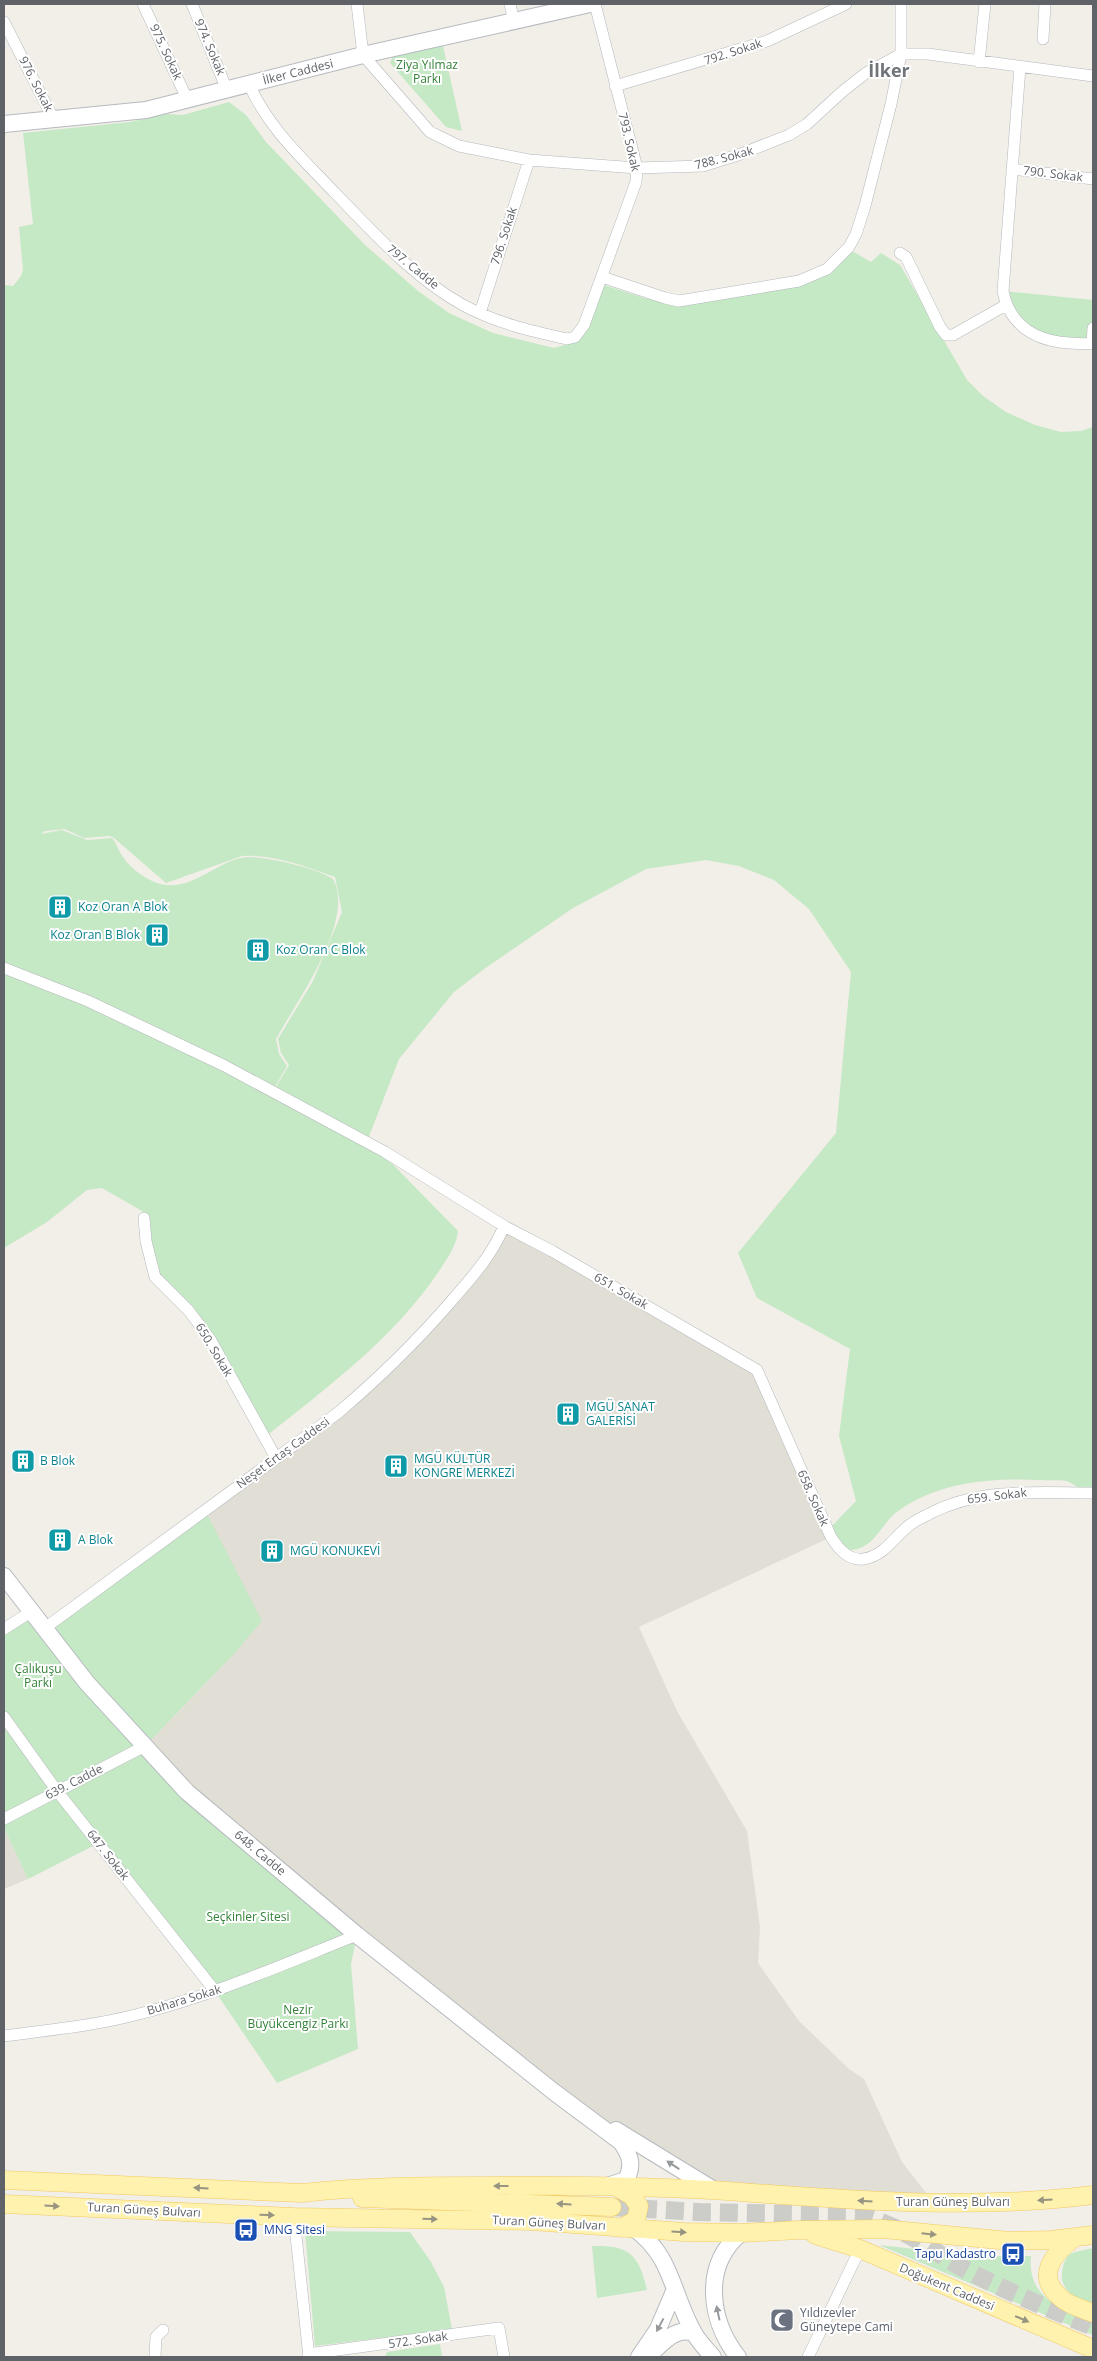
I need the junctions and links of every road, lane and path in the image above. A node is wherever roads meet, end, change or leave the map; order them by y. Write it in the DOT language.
graph roads {
  1 [pos="143,4"];
  2 [pos="192,4"];
  3 [pos="357,4"];
  4 [pos="510,4"];
  5 [pos="590,4"];
  6 [pos="595,4"];
  7 [pos="846,4"];
  8 [pos="901,4"];
  9 [pos="986,4"];
  10 [pos="1045,4"];
  11 [pos="4,22"];
  12 [pos="514,22"];
  13 [pos="1043,39"];
  14 [pos="901,54"];
  15 [pos="364,55"];
  16 [pos="979,62"];
  17 [pos="1020,67"];
  18 [pos="1093,76"];
  19 [pos="249,84"];
  20 [pos="615,86"];
  21 [pos="227,90"];
  22 [pos="188,101"];
  23 [pos="54,120"];
  24 [pos="4,124"];
  25 [pos="529,160"];
  26 [pos="637,168"];
  27 [pos="1012,170"];
  28 [pos="1093,179"];
  29 [pos="900,253"];
  30 [pos="602,277"];
  31 [pos="1006,305"];
  32 [pos="480,313"];
  33 [pos="1093,328"];
  34 [pos="1092,344"];
  35 [pos="4,968"];
  36 [pos="144,1218"];
  37 [pos="504,1226"];
  38 [pos="757,1370"];
  39 [pos="276,1458"];
  40 [pos="1093,1493"];
  41 [pos="907,1527"];
  42 [pos="4,1576"];
  43 [pos="32,1610"];
  44 [pos="46,1628"];
  45 [pos="4,1629"];
  46 [pos="4,1717"];
  47 [pos="145,1746"];
  48 [pos="57,1791"];
  49 [pos="4,1819"];
  50 [pos="357,1935"];
  51 [pos="215,1992"];
  52 [pos="4,2036"];
  53 [pos="554,2092"];
  54 [pos="4,2180"];
  55 [pos="610,2188"];
  56 [pos="714,2190"];
  57 [pos="302,2193"];
  58 [pos="1093,2195"];
  59 [pos="4,2204"];
  60 [pos="612,2207"];
  61 [pos="294,2217"];
  62 [pos="628,2228"];
  63 [pos="798,2230"];
  64 [pos="741,2233"];
  65 [pos="1093,2235"];
  66 [pos="1074,2238"];
  67 [pos="860,2249"];
  68 [pos="675,2289"];
  69 [pos="1093,2314"];
  70 [pos="163,2330"];
  71 [pos="694,2333"];
  72 [pos="1093,2349"];
  73 [pos="648,2354"];
  74 [pos="309,2356"];
  75 [pos="155,2357"];
  76 [pos="504,2357"];
  77 [pos="714,2357"];
  78 [pos="738,2357"];
  79 [pos="808,2357"];
  1 -- 22 [label="street, 975. Sokak"];
  2 -- 21 [label="street, 974. Sokak"];
  3 -- 15 [label="street"];
  4 -- 12 [label="street"];
  5 -- 12 [label="street, İlker Caddesi"];
  6 -- 20 [label="street, 793. Sokak"];
  7 -- 20 [label="street, 792. Sokak"];
  8 -- 14 [label="street"];
  9 -- 16 [label="street"];
  10 -- 13 [label="street"];
  11 -- 23 [label="street, 976. Sokak"];
  12 -- 15 [label="street, İlker Caddesi"];
  14 -- 16 [label="street, 788. Sokak"];
  14 -- 26 [label="street, 788. Sokak"];
  14 -- 30 [label="street"];
  15 -- 19 [label="street, İlker Caddesi"];
  15 -- 25 [label="street, 788. Sokak"];
  16 -- 17 [label="street, 788. Sokak"];
  17 -- 18 [label="street, 788. Sokak"];
  17 -- 27 [label="street"];
  19 -- 21 [label="street, İlker Caddesi"];
  19 -- 32 [label="street, 797. Cadde"];
  20 -- 26 [label="street, 793. Sokak"];
  21 -- 22 [label="street, İlker Caddesi"];
  22 -- 23 [label="street, İlker Caddesi"];
  23 -- 24 [label="street, İlker Caddesi"];
  25 -- 26 [label="street, 788. Sokak"];
  25 -- 32 [label="street, 796. Sokak"];
  26 -- 30 [label="street, 793. Sokak"];
  27 -- 28 [label="street, 790. Sokak"];
  27 -- 31 [label="street"];
  29 -- 31 [label="street"];
  30 -- 32 [label="street, 797. Cadde"];
  31 -- 34 [label="street"];
  33 -- 34 [label="street"];
  35 -- 37 [label="street, 651. Sokak"];
  36 -- 39 [label="street, 650. Sokak"];
  37 -- 38 [label="street, 651. Sokak"];
  37 -- 39 [label="street, Neşet Ertaş Caddesi"];
  38 -- 41 [label="street, 658. Sokak"];
  39 -- 44 [label="street, Neşet Ertaş Caddesi"];
  40 -- 41 [label="street, 659. Sokak"];
  42 -- 43 [label="street, 648. Cadde"];
  43 -- 44 [label="street, 648. Cadde"];
  43 -- 45 [label="street"];
  44 -- 47 [label="street, 648. Cadde"];
  46 -- 48 [label="street, 647. Sokak"];
  47 -- 48 [label="street, 639. Cadde"];
  47 -- 50 [label="street, 648. Cadde"];
  48 -- 49 [label="street, 639. Cadde"];
  48 -- 51 [label="street, 647. Sokak"];
  50 -- 51 [label="street, Buhara Sokak"];
  50 -- 53 [label="street, 648. Cadde"];
  51 -- 52 [label="street, Buhara Sokak"];
  53 -- 55 [label="street"];
  56 -- 53 [label="street, one-way"];
  57 -- 54 [label="main road, Turan Güneş Bulvarı, one-way"];
  55 -- 56 [label="main road, Turan Güneş Bulvarı"];
  55 -- 57 [label="main road, Turan Güneş Bulvarı, one-way"];
  55 -- 62 [label="main road"];
  58 -- 56 [label="main road, Turan Güneş Bulvarı, one-way"];
  60 -- 57 [label="main road, one-way"];
  59 -- 61 [label="main road, Turan Güneş Bulvarı, one-way"];
  61 -- 62 [label="main road, Turan Güneş Bulvarı, one-way"];
  61 -- 74 [label="street"];
  62 -- 64 [label="main road, Turan Güneş Bulvarı, one-way"];
  62 -- 68 [label="street"];
  63 -- 64 [label="main road, Turan Güneş Bulvarı"];
  63 -- 66 [label="main road, Turan Güneş Bulvarı, one-way"];
  63 -- 67 [label="main road, Doğukent Caddesi"];
  78 -- 64 [label="street, one-way"];
  65 -- 66 [label="main road, Turan Güneş Bulvarı"];
  66 -- 69 [label="main road"];
  67 -- 72 [label="main road, Doğukent Caddesi, one-way"];
  67 -- 79 [label="street"];
  68 -- 71 [label="street"];
  68 -- 73 [label="street, one-way"];
  70 -- 75 [label="street"];
  71 -- 73 [label="street"];
  71 -- 77 [label="street"];
  74 -- 76 [label="street, 572. Sokak"];
}
